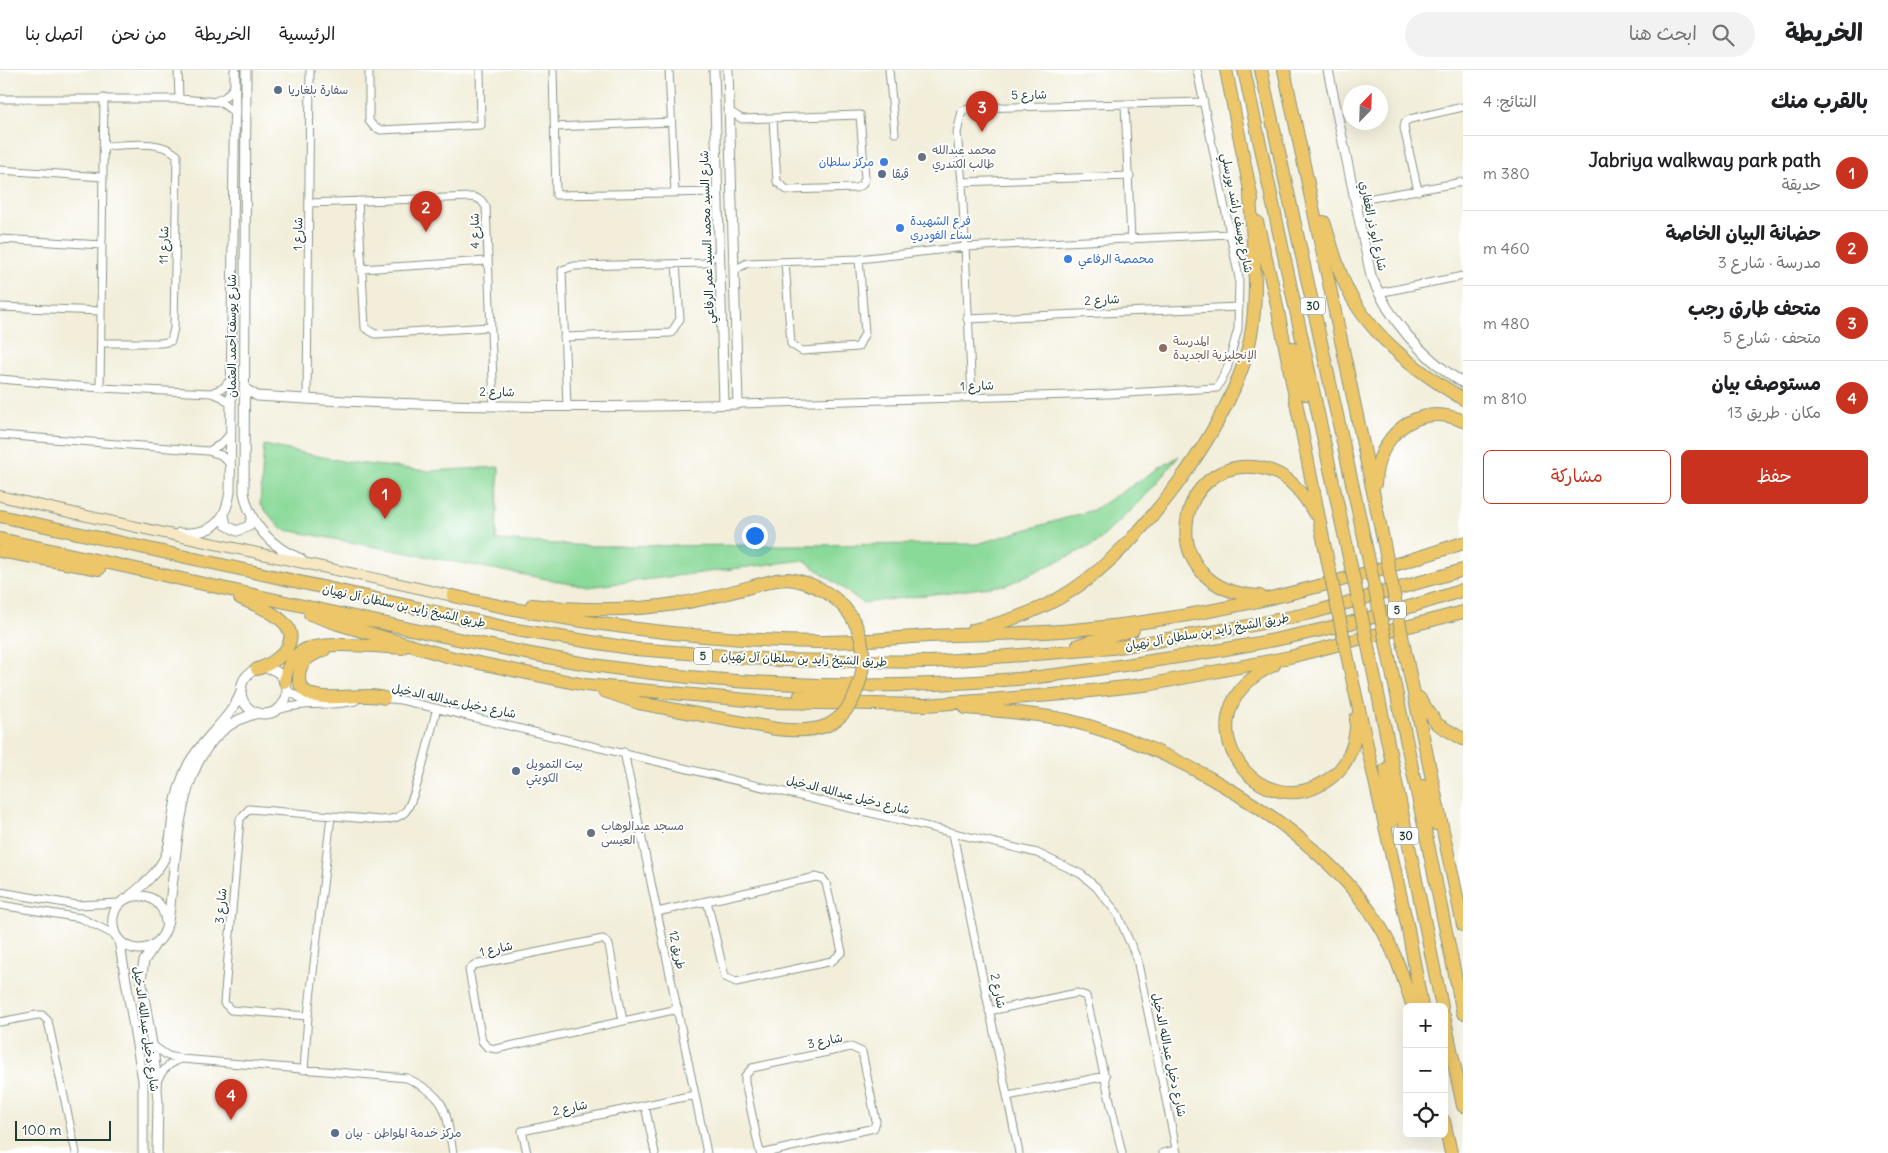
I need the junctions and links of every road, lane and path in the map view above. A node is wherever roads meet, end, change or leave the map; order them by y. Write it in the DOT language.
graph roads {
  1 [pos="178,70"];
  2 [pos="235,70"];
  3 [pos="246,70"];
  4 [pos="310,70"];
  5 [pos="369,70"];
  6 [pos="480,70"];
  7 [pos="553,70"];
  8 [pos="669,70"];
  9 [pos="714,70"];
  10 [pos="719,70"];
  11 [pos="728,70"];
  12 [pos="889,70"];
  13 [pos="1197,70"];
  14 [pos="1226,70"];
  15 [pos="1244,70"];
  16 [pos="1284,70"];
  17 [pos="1328,70"];
  18 [pos="1263,74"];
  19 [pos="234,86"];
  20 [pos="104,98"];
  21 [pos="0,99"];
  22 [pos="179,99"];
  23 [pos="216,101"];
  24 [pos="1204,102"];
  25 [pos="1125,104"];
  26 [pos="1463,107"];
  27 [pos="729,111"];
  28 [pos="234,112"];
  29 [pos="742,119"];
  30 [pos="773,119"];
  31 [pos="671,122"];
  32 [pos="555,127"];
  33 [pos="730,130"];
  34 [pos="895,133"];
  35 [pos="730,141"];
  36 [pos="103,146"];
  37 [pos="717,158"];
  38 [pos="1304,158"];
  39 [pos="0,170"];
  40 [pos="1130,176"];
  41 [pos="103,177"];
  42 [pos="962,182"];
  43 [pos="1463,182"];
  44 [pos="1418,191"];
  45 [pos="718,192"];
  46 [pos="675,193"];
  47 [pos="1250,193"];
  48 [pos="358,201"];
  49 [pos="1355,201"];
  50 [pos="309,203"];
  51 [pos="734,231"];
  52 [pos="1230,234"];
  53 [pos="0,239"];
  54 [pos="1131,240"];
  55 [pos="102,244"];
  56 [pos="965,247"];
  57 [pos="720,252"];
  58 [pos="734,256"];
  59 [pos="859,259"];
  60 [pos="487,262"];
  61 [pos="785,262"];
  62 [pos="705,263"];
  63 [pos="676,264"];
  64 [pos="747,264"];
  65 [pos="361,269"];
  66 [pos="735,270"];
  67 [pos="720,273"];
  68 [pos="1463,276"];
  69 [pos="1378,293"];
  70 [pos="1275,296"];
  71 [pos="0,307"];
  72 [pos="1239,307"];
  73 [pos="101,312"];
  74 [pos="967,320"];
  75 [pos="490,327"];
  76 [pos="564,337"];
  77 [pos="101,343"];
  78 [pos="0,379"];
  79 [pos="231,379"];
  80 [pos="1463,383"];
  81 [pos="100,388"];
  82 [pos="244,388"];
  83 [pos="1217,388"];
  84 [pos="211,393"];
  85 [pos="256,396"];
  86 [pos="972,398"];
  87 [pos="307,399"];
  88 [pos="1463,399"];
  89 [pos="244,403"];
  90 [pos="724,404"];
  91 [pos="738,404"];
  92 [pos="231,405"];
  93 [pos="494,405"];
  94 [pos="567,407"];
  95 [pos="1463,421"];
  96 [pos="231,433"];
  97 [pos="0,435"];
  98 [pos="1322,436"];
  99 [pos="208,451"];
  100 [pos="231,465"];
  101 [pos="0,496"];
  102 [pos="1375,504"];
  103 [pos="224,515"];
  104 [pos="0,516"];
  105 [pos="252,517"];
  106 [pos="1320,526"];
  107 [pos="144,530"];
  108 [pos="0,539"];
  109 [pos="1461,542"];
  110 [pos="0,552"];
  111 [pos="318,564"];
  112 [pos="1463,570"];
  113 [pos="180,579"];
  114 [pos="205,585"];
  115 [pos="1463,590"];
  116 [pos="453,596"];
  117 [pos="1277,596"];
  118 [pos="288,603"];
  119 [pos="1463,613"];
  120 [pos="1191,614"];
  121 [pos="953,635"];
  122 [pos="338,646"];
  123 [pos="420,648"];
  124 [pos="1048,654"];
  125 [pos="1290,657"];
  126 [pos="256,670"];
  127 [pos="585,685"];
  128 [pos="892,685"];
  129 [pos="286,686"];
  130 [pos="1412,687"];
  131 [pos="242,688"];
  132 [pos="1355,690"];
  133 [pos="384,698"];
  134 [pos="735,698"];
  135 [pos="311,704"];
  136 [pos="926,705"];
  137 [pos="437,708"];
  138 [pos="275,711"];
  139 [pos="259,713"];
  140 [pos="1403,719"];
  141 [pos="1385,735"];
  142 [pos="1463,739"];
  143 [pos="624,752"];
  144 [pos="330,816"];
  145 [pos="953,834"];
  146 [pos="1453,884"];
  147 [pos="0,892"];
  148 [pos="124,900"];
  149 [pos="707,901"];
  150 [pos="0,905"];
  151 [pos="657,912"];
  152 [pos="166,922"];
  153 [pos="1463,925"];
  154 [pos="1408,930"];
  155 [pos="117,937"];
  156 [pos="155,944"];
  157 [pos="1412,1003"];
  158 [pos="1421,1003"];
  159 [pos="1441,1003"];
  160 [pos="678,1009"];
  161 [pos="989,1011"];
  162 [pos="1463,1013"];
  163 [pos="308,1016"];
  164 [pos="623,1021"];
  165 [pos="0,1022"];
  166 [pos="1448,1035"];
  167 [pos="152,1046"];
  168 [pos="182,1059"];
  169 [pos="304,1070"];
  170 [pos="1106,1076"];
  171 [pos="156,1083"];
  172 [pos="694,1096"];
  173 [pos="1008,1096"];
  174 [pos="645,1106"];
  175 [pos="1463,1106"];
  176 [pos="1447,1138"];
  177 [pos="1177,1152"];
  178 [pos="76,1153"];
  179 [pos="143,1153"];
  180 [pos="157,1153"];
  181 [pos="453,1153"];
  182 [pos="526,1153"];
  183 [pos="655,1153"];
  184 [pos="707,1153"];
  185 [pos="760,1153"];
  186 [pos="765,1153"];
  187 [pos="1019,1153"];
  188 [pos="1122,1153"];
  189 [pos="1163,1153"];
  190 [pos="1450,1153"];
  1 -- 22 [label="street"];
  2 -- 19 [label="street, شارع يوسف أحمد العثمان"];
  3 -- 82 [label="street, شارع يوسف أحمد العثمان"];
  4 -- 50 [label="street, شارع 1"];
  5 -- 6 [label="street"];
  7 -- 32 [label="street"];
  8 -- 31 [label="street"];
  9 -- 37 [label="street, شارع السيد محمد السيد عمر الرفاعي"];
  10 -- 35 [label="street"];
  11 -- 27 [label="street"];
  12 -- 34 [label="street"];
  13 -- 24 [label="street, شارع يوسف راشد بورسلي"];
  14 -- 47 [label="highway"];
  15 -- 98 [label="highway, 30"];
  16 -- 38 [label="highway"];
  17 -- 49 [label="street, شارع أبو ذر الغفاري"];
  18 -- 140 [label="highway, 30, bridge"];
  19 -- 23 [label="street"];
  19 -- 28 [label="street, شارع يوسف أحمد العثمان"];
  20 -- 21 [label="street"];
  20 -- 22 [label="street"];
  20 -- 36 [label="street"];
  22 -- 23 [label="street"];
  23 -- 28 [label="street"];
  24 -- 25 [label="street, شارع 5"];
  24 -- 52 [label="street, شارع يوسف راشد بورسلي"];
  25 -- 40 [label="street"];
  25 -- 42 [label="street, شارع 5"];
  26 -- 44 [label="street"];
  27 -- 29 [label="street"];
  27 -- 33 [label="street"];
  28 -- 79 [label="street, شارع يوسف أحمد العثمان"];
  29 -- 30 [label="street"];
  29 -- 33 [label="street"];
  30 -- 30 [label="street"];
  31 -- 32 [label="street"];
  31 -- 46 [label="street"];
  32 -- 46 [label="street"];
  33 -- 35 [label="street"];
  35 -- 51 [label="street"];
  36 -- 41 [label="street"];
  36 -- 77 [label="street, شارع 11"];
  37 -- 45 [label="street, شارع السيد محمد السيد عمر الرفاعي"];
  37 -- 51 [label="street"];
  38 -- 88 [label="highway"];
  38 -- 102 [label="highway"];
  39 -- 41 [label="street"];
  40 -- 42 [label="street"];
  40 -- 54 [label="street"];
  41 -- 55 [label="street"];
  42 -- 56 [label="street, شارع 5"];
  43 -- 44 [label="street"];
  44 -- 49 [label="street"];
  45 -- 46 [label="street"];
  45 -- 57 [label="street, شارع السيد محمد السيد عمر الرفاعي"];
  47 -- 70 [label="highway"];
  47 -- 121 [label="highway"];
  48 -- 50 [label="street, شارع 4"];
  48 -- 60 [label="street, شارع 4"];
  48 -- 65 [label="street"];
  49 -- 69 [label="street, شارع أبو ذر الغفاري"];
  50 -- 87 [label="street, شارع 1"];
  51 -- 58 [label="street"];
  52 -- 54 [label="street"];
  52 -- 72 [label="street, شارع يوسف راشد بورسلي"];
  53 -- 55 [label="street"];
  54 -- 56 [label="street"];
  55 -- 73 [label="street"];
  56 -- 59 [label="street"];
  56 -- 74 [label="street, شارع 5"];
  57 -- 62 [label="street"];
  57 -- 67 [label="street, شارع السيد محمد السيد عمر الرفاعي"];
  58 -- 64 [label="street"];
  58 -- 66 [label="street"];
  59 -- 61 [label="street"];
  59 -- 61 [label="street"];
  60 -- 65 [label="street"];
  60 -- 75 [label="street, شارع 4"];
  61 -- 64 [label="street"];
  62 -- 63 [label="street"];
  62 -- 67 [label="street"];
  63 -- 76 [label="street"];
  63 -- 76 [label="street"];
  64 -- 66 [label="street"];
  65 -- 75 [label="street"];
  66 -- 91 [label="street"];
  67 -- 90 [label="street, شارع السيد محمد السيد عمر الرفاعي"];
  68 -- 69 [label="street"];
  69 -- 80 [label="street, شارع أبو ذر الغفاري"];
  70 -- 98 [label="highway"];
  70 -- 106 [label="highway"];
  71 -- 73 [label="street"];
  72 -- 74 [label="street, شارع 2"];
  72 -- 83 [label="street, شارع يوسف راشد بورسلي"];
  73 -- 77 [label="street"];
  74 -- 86 [label="street, شارع 5"];
  75 -- 93 [label="street, شارع 4"];
  76 -- 94 [label="street"];
  77 -- 81 [label="street"];
  78 -- 81 [label="street"];
  79 -- 84 [label="street"];
  79 -- 92 [label="street, شارع يوسف أحمد العثمان"];
  81 -- 84 [label="street"];
  82 -- 85 [label="street"];
  82 -- 89 [label="street, شارع يوسف أحمد العثمان"];
  83 -- 86 [label="street, شارع 1"];
  84 -- 92 [label="street"];
  85 -- 87 [label="street, شارع 2"];
  85 -- 89 [label="street"];
  86 -- 91 [label="street, شارع 1"];
  87 -- 93 [label="street, شارع 2"];
  89 -- 105 [label="street, شارع يوسف أحمد العثمان"];
  90 -- 91 [label="street, شارع 2"];
  90 -- 94 [label="street, شارع 2"];
  92 -- 96 [label="street, شارع يوسف أحمد العثمان"];
  93 -- 94 [label="street, شارع 2"];
  95 -- 102 [label="highway"];
  96 -- 99 [label="street"];
  96 -- 100 [label="street, شارع يوسف أحمد العثمان"];
  97 -- 99 [label="street"];
  98 -- 141 [label="highway, 30, bridge"];
  99 -- 100 [label="street"];
  100 -- 103 [label="street, شارع يوسف أحمد العثمان"];
  101 -- 107 [label="main road"];
  102 -- 130 [label="highway, bridge"];
  103 -- 105 [label="street"];
  103 -- 107 [label="street"];
  104 -- 124 [label="highway, طريق الشيخ زايد بن سلطان آل نهيان / 5"];
  105 -- 111 [label="street, شارع يوسف أحمد العثمان"];
  106 -- 117 [label="highway"];
  106 -- 132 [label="highway, bridge"];
  107 -- 111 [label="main road"];
  108 -- 113 [label="highway, طريق الشيخ زايد بن سلطان آل نهيان / 5"];
  109 -- 117 [label="highway"];
  110 -- 113 [label="highway"];
  111 -- 116 [label="main road"];
  112 -- 124 [label="highway, طريق الشيخ زايد بن سلطان آل نهيان / 5"];
  113 -- 114 [label="highway, طريق الشيخ زايد بن سلطان آل نهيان / 5"];
  114 -- 118 [label="highway, طريق الشيخ زايد بن سلطان آل نهيان / 5"];
  114 -- 126 [label="highway"];
  115 -- 128 [label="highway, طريق الشيخ زايد بن سلطان آل نهيان / 5"];
  116 -- 121 [label="highway"];
  116 -- 127 [label="highway, bridge"];
  117 -- 120 [label="highway"];
  118 -- 123 [label="highway"];
  118 -- 128 [label="highway, طريق الشيخ زايد بن سلطان آل نهيان / 5"];
  119 -- 125 [label="highway"];
  120 -- 121 [label="highway"];
  120 -- 124 [label="highway"];
  122 -- 123 [label="highway"];
  122 -- 129 [label="highway"];
  122 -- 133 [label="highway"];
  123 -- 127 [label="highway"];
  125 -- 132 [label="highway"];
  125 -- 136 [label="highway"];
  126 -- 129 [label="street"];
  126 -- 131 [label="street"];
  127 -- 134 [label="highway"];
  128 -- 134 [label="highway"];
  129 -- 135 [label="street, شارع دخيل عبدالله الدخيل"];
  129 -- 138 [label="street"];
  130 -- 142 [label="highway"];
  130 -- 146 [label="highway"];
  131 -- 139 [label="street"];
  131 -- 148 [label="street"];
  132 -- 154 [label="highway"];
  133 -- 135 [label="street, شارع دخيل عبدالله الدخيل"];
  133 -- 137 [label="street, شارع دخيل عبدالله الدخيل"];
  134 -- 136 [label="highway"];
  135 -- 138 [label="street, شارع دخيل عبدالله الدخيل"];
  136 -- 157 [label="highway"];
  137 -- 143 [label="street, شارع دخيل عبدالله الدخيل"];
  137 -- 144 [label="street, شارع 3"];
  138 -- 139 [label="street"];
  139 -- 152 [label="street"];
  140 -- 146 [label="highway"];
  140 -- 162 [label="highway, 30"];
  141 -- 154 [label="highway"];
  141 -- 159 [label="highway, 30"];
  143 -- 145 [label="street, شارع دخيل عبدالله الدخيل"];
  143 -- 151 [label="street, طريق 12"];
  144 -- 163 [label="street"];
  144 -- 163 [label="street, شارع 3"];
  145 -- 161 [label="street, شارع 2"];
  145 -- 177 [label="street, شارع دخيل عبدالله الدخيل"];
  146 -- 153 [label="highway"];
  147 -- 148 [label="street"];
  148 -- 152 [label="street"];
  148 -- 155 [label="street"];
  149 -- 149 [label="street"];
  149 -- 151 [label="street"];
  150 -- 155 [label="street"];
  151 -- 160 [label="street, طريق 12"];
  152 -- 156 [label="street"];
  154 -- 158 [label="highway"];
  155 -- 156 [label="street"];
  155 -- 179 [label="street, شارع دخيل عبدالله الدخيل"];
  156 -- 167 [label="street, شارع دخيل عبدالله الدخيل"];
  160 -- 164 [label="street, شارع 1"];
  160 -- 172 [label="street, طريق 12"];
  161 -- 170 [label="street"];
  161 -- 173 [label="street, شارع 2"];
  163 -- 169 [label="street"];
  164 -- 164 [label="street, شارع 1"];
  165 -- 178 [label="street"];
  166 -- 175 [label="highway"];
  167 -- 168 [label="street"];
  167 -- 171 [label="street, شارع دخيل عبدالله الدخيل"];
  168 -- 169 [label="street"];
  168 -- 171 [label="street"];
  169 -- 181 [label="street"];
  170 -- 173 [label="street"];
  170 -- 188 [label="street"];
  171 -- 180 [label="street, شارع دخيل عبدالله الدخيل"];
  172 -- 174 [label="street, شارع 2"];
  172 -- 184 [label="street, طريق 12"];
  173 -- 187 [label="street, شارع 2"];
  174 -- 182 [label="street, شارع 2"];
  174 -- 183 [label="street"];
  176 -- 190 [label="highway"];
  177 -- 189 [label="street"];
  185 -- 186 [label="street, شارع 3"];
}
